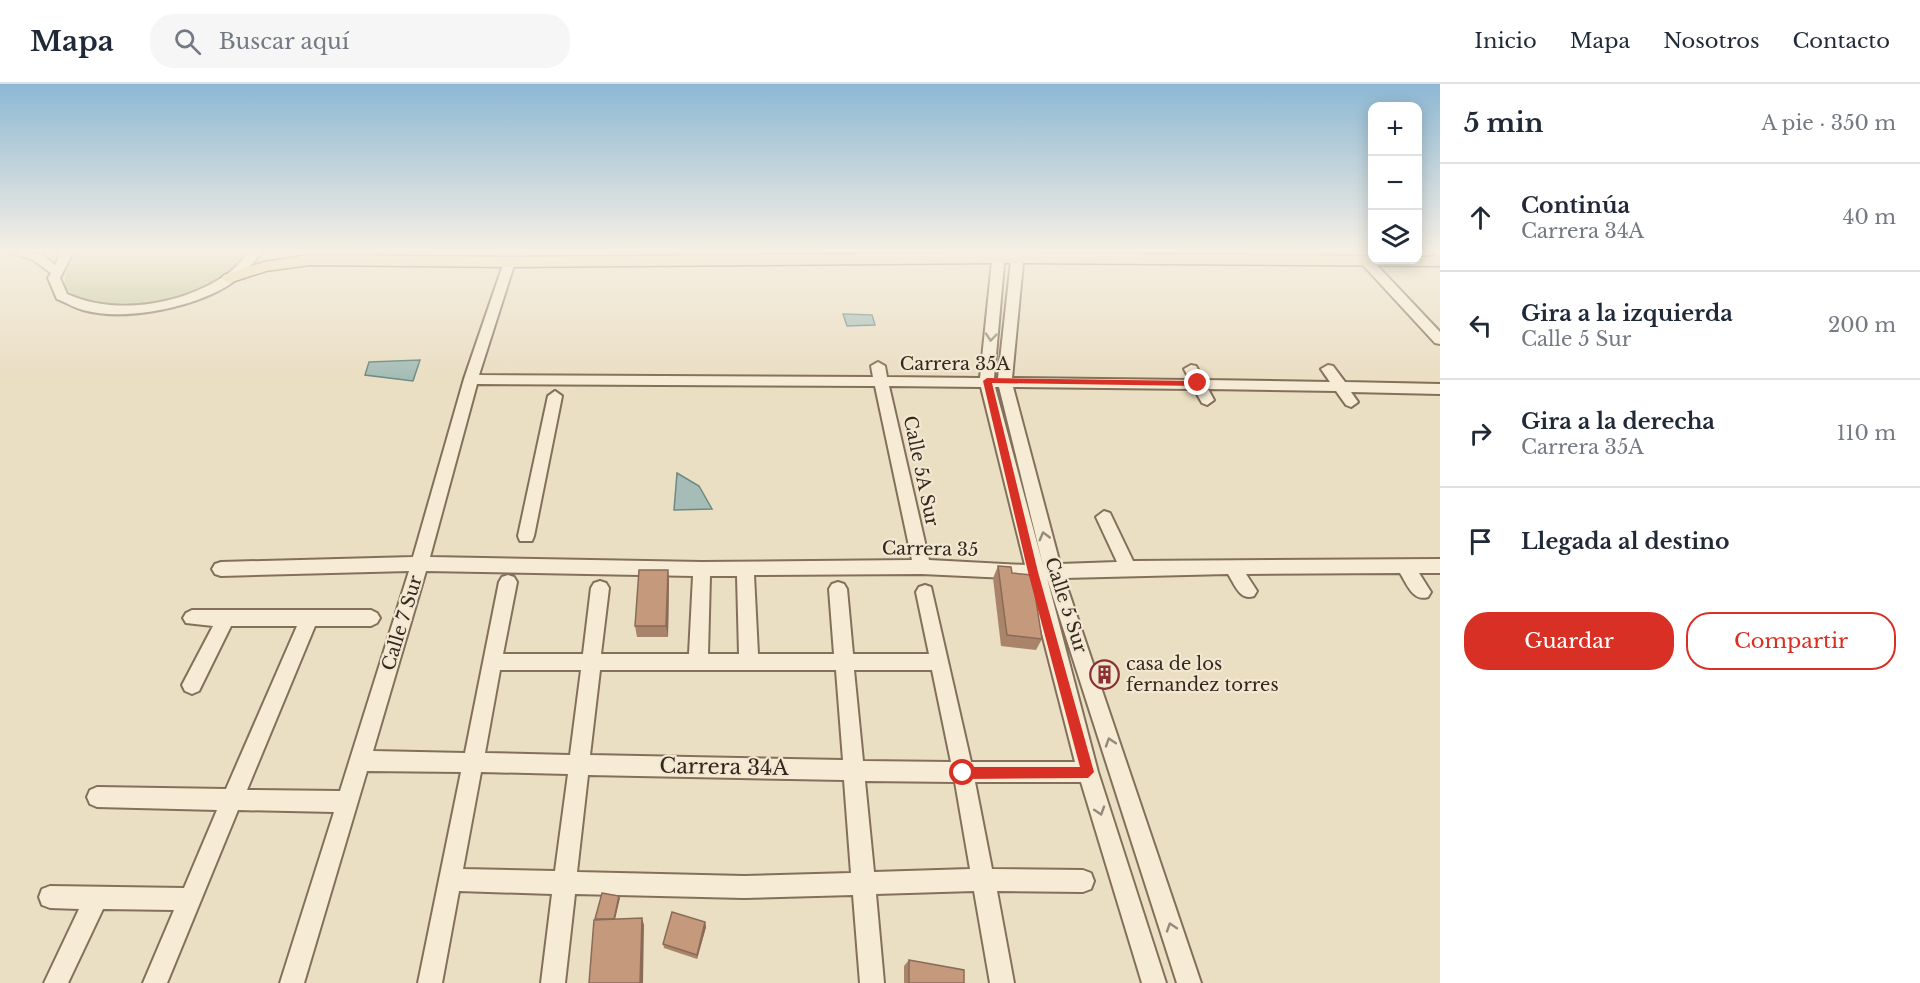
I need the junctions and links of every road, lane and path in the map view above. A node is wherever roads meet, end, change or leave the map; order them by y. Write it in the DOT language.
graph roads {
  1 [pos="57,294"];
  2 [pos="198,294"];
  3 [pos="499,294"];
  4 [pos="995,294"];
  5 [pos="1014,294"];
  6 [pos="1401,294"];
  7 [pos="1440,340"];
  8 [pos="878,366"];
  9 [pos="1191,369"];
  10 [pos="1328,369"];
  11 [pos="471,379"];
  12 [pos="987,381"];
  13 [pos="1005,381"];
  14 [pos="882,382"];
  15 [pos="1198,383"];
  16 [pos="1340,387"];
  17 [pos="1440,389"];
  18 [pos="555,396"];
  19 [pos="1208,400"];
  20 [pos="1351,402"];
  21 [pos="1104,517"];
  22 [pos="526,536"];
  23 [pos="420,564"];
  24 [pos="1404,565"];
  25 [pos="1440,566"];
  26 [pos="922,567"];
  27 [pos="1233,567"];
  28 [pos="745,568"];
  29 [pos="1128,568"];
  30 [pos="221,569"];
  31 [pos="702,569"];
  32 [pos="1033,572"];
  33 [pos="1054,572"];
  34 [pos="508,582"];
  35 [pos="600,588"];
  36 [pos="838,589"];
  37 [pos="1248,591"];
  38 [pos="925,592"];
  39 [pos="1422,592"];
  40 [pos="192,618"];
  41 [pos="371,618"];
  42 [pos="225,619"];
  43 [pos="308,620"];
  44 [pos="591,661"];
  45 [pos="491,662"];
  46 [pos="699,662"];
  47 [pos="749,662"];
  48 [pos="940,662"];
  49 [pos="844,663"];
  50 [pos="192,685"];
  51 [pos="360,761"];
  52 [pos="471,762"];
  53 [pos="580,764"];
  54 [pos="854,768"];
  55 [pos="1088,772"];
  56 [pos="963,773"];
  57 [pos="97,797"];
  58 [pos="232,799"];
  59 [pos="348,802"];
  60 [pos="449,880"];
  61 [pos="982,880"];
  62 [pos="1083,880"];
  63 [pos="566,882"];
  64 [pos="865,882"];
  65 [pos="50,897"];
  66 [pos="96,898"];
  67 [pos="190,900"];
  68 [pos="56,983"];
  69 [pos="155,983"];
  70 [pos="292,983"];
  71 [pos="430,983"];
  72 [pos="553,983"];
  73 [pos="872,983"];
  74 [pos="1002,983"];
  75 [pos="1155,983"];
  76 [pos="1189,983"];
  1 -- 2 [label="street"];
  3 -- 11 [label="street, Calle 7 Sur"];
  4 -- 12 [label="street, Calle 5 Sur, one-way"];
  5 -- 13 [label="street, Calle 5 Sur"];
  6 -- 7 [label="street"];
  8 -- 14 [label="street, Calle 5A Sur"];
  9 -- 15 [label="street"];
  10 -- 16 [label="street"];
  11 -- 14 [label="street, Carrera 35A"];
  11 -- 23 [label="street, Calle 7 Sur"];
  12 -- 13 [label="street, Carrera 35A"];
  12 -- 14 [label="street, Carrera 35A"];
  12 -- 32 [label="street, Calle 5 Sur"];
  13 -- 15 [label="street, Carrera 35A"];
  33 -- 13 [label="street, Calle 5 Sur, one-way"];
  14 -- 26 [label="street, Calle 5A Sur"];
  15 -- 16 [label="street, Carrera 35A"];
  15 -- 19 [label="street"];
  16 -- 17 [label="street, Carrera 35A"];
  16 -- 20 [label="street"];
  18 -- 22 [label="street"];
  21 -- 29 [label="street"];
  23 -- 30 [label="street, Carrera 35"];
  23 -- 31 [label="street, Carrera 35"];
  23 -- 51 [label="street, Calle 7 Sur"];
  24 -- 25 [label="street, Carrera 35"];
  24 -- 27 [label="street, Carrera 35"];
  24 -- 39 [label="street"];
  26 -- 28 [label="street, Carrera 35"];
  26 -- 32 [label="street, Carrera 35"];
  27 -- 29 [label="street, Carrera 35"];
  27 -- 37 [label="street"];
  28 -- 31 [label="street, Carrera 35"];
  28 -- 47 [label="street"];
  29 -- 33 [label="street, Carrera 35"];
  31 -- 46 [label="street"];
  32 -- 33 [label="street, Carrera 35"];
  32 -- 55 [label="street, Calle 5 Sur"];
  76 -- 33 [label="street, Calle 5 Sur, one-way"];
  34 -- 45 [label="street"];
  35 -- 44 [label="street"];
  36 -- 49 [label="street"];
  38 -- 48 [label="street"];
  40 -- 42 [label="street"];
  41 -- 43 [label="street"];
  42 -- 43 [label="street"];
  42 -- 50 [label="street"];
  43 -- 58 [label="street"];
  44 -- 45 [label="street"];
  44 -- 46 [label="street"];
  44 -- 53 [label="street"];
  45 -- 52 [label="street"];
  46 -- 47 [label="street"];
  47 -- 49 [label="street"];
  48 -- 49 [label="street"];
  48 -- 56 [label="street"];
  49 -- 54 [label="street"];
  51 -- 52 [label="street, Carrera 34A"];
  51 -- 59 [label="street, Calle 7 Sur"];
  52 -- 53 [label="street, Carrera 34A"];
  52 -- 60 [label="street"];
  53 -- 54 [label="street, Carrera 34A"];
  53 -- 63 [label="street"];
  54 -- 56 [label="street, Carrera 34A"];
  54 -- 64 [label="street"];
  55 -- 56 [label="street, Carrera 34A"];
  55 -- 75 [label="street, Calle 5 Sur, one-way"];
  56 -- 61 [label="street"];
  57 -- 58 [label="street"];
  58 -- 59 [label="street"];
  58 -- 67 [label="street"];
  59 -- 70 [label="street, Calle 7 Sur"];
  60 -- 63 [label="street"];
  60 -- 71 [label="street"];
  61 -- 62 [label="street"];
  61 -- 64 [label="street"];
  61 -- 74 [label="street"];
  63 -- 64 [label="street"];
  63 -- 72 [label="street"];
  64 -- 73 [label="street"];
  65 -- 66 [label="street"];
  66 -- 67 [label="street"];
  66 -- 68 [label="street"];
  67 -- 69 [label="street"];
}
